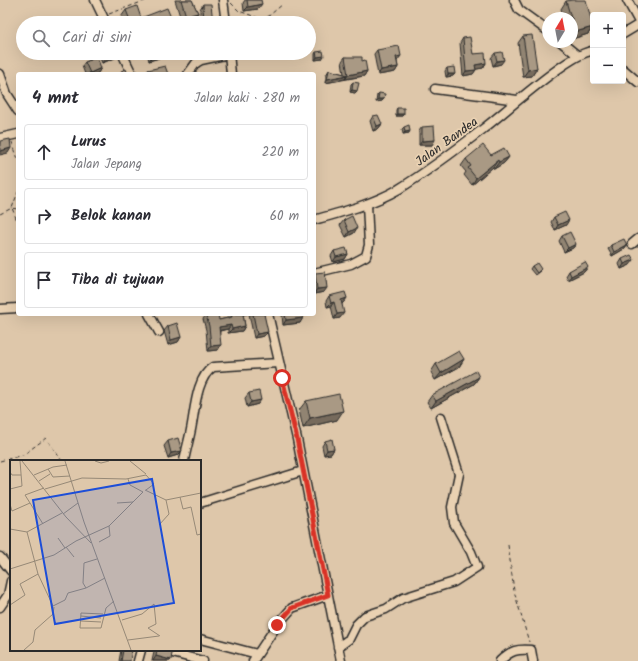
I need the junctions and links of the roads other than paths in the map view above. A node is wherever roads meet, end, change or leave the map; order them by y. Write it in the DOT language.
graph roads {
  1 [pos="95,0"];
  2 [pos="223,0"];
  3 [pos="514,0"];
  4 [pos="627,0"];
  5 [pos="103,16"];
  6 [pos="225,16"];
  7 [pos="638,20"];
  8 [pos="638,25"];
  9 [pos="542,26"];
  10 [pos="626,32"];
  11 [pos="568,48"];
  12 [pos="590,52"];
  13 [pos="577,55"];
  14 [pos="125,60"];
  15 [pos="200,60"];
  16 [pos="230,60"];
  17 [pos="131,72"];
  18 [pos="189,72"];
  19 [pos="231,72"];
  20 [pos="626,72"];
  21 [pos="0,74"];
  22 [pos="638,82"];
  23 [pos="435,89"];
  24 [pos="517,100"];
  25 [pos="16,108"];
  26 [pos="16,135"];
  27 [pos="3,139"];
  28 [pos="367,204"];
  29 [pos="316,219"];
  30 [pos="316,273"];
  31 [pos="16,308"];
  32 [pos="0,310"];
  33 [pos="150,316"];
  34 [pos="268,316"];
  35 [pos="159,332"];
  36 [pos="279,363"];
  37 [pos="441,417"];
  38 [pos="184,460"];
  39 [pos="303,470"];
  40 [pos="201,503"];
  41 [pos="0,557"];
  42 [pos="10,570"];
  43 [pos="10,586"];
  44 [pos="328,595"];
  45 [pos="0,607"];
  46 [pos="201,639"];
  47 [pos="338,647"];
  48 [pos="141,651"];
  49 [pos="165,651"];
  50 [pos="255,658"];
  51 [pos="138,661"];
  52 [pos="203,661"];
  53 [pos="341,661"];
  54 [pos="500,661"];
  55 [pos="533,661"];
  1 -- 5 [label="street"];
  2 -- 6 [label="street"];
  3 -- 9 [label="street"];
  4 -- 7 [label="street"];
  8 -- 10 [label="street"];
  11 -- 13 [label="street"];
  12 -- 13 [label="street"];
  13 -- 24 [label="street, Jalan Bandea"];
  14 -- 17 [label="street"];
  15 -- 18 [label="street"];
  16 -- 19 [label="street"];
  20 -- 22 [label="street"];
  21 -- 25 [label="street"];
  23 -- 24 [label="street"];
  24 -- 28 [label="street, Jalan Bandea"];
  26 -- 27 [label="street"];
  28 -- 29 [label="street, Jalan Bandea"];
  28 -- 30 [label="street"];
  31 -- 32 [label="street"];
  33 -- 35 [label="street"];
  34 -- 36 [label="street"];
  36 -- 38 [label="street"];
  36 -- 39 [label="street"];
  37 -- 47 [label="street"];
  39 -- 40 [label="street"];
  39 -- 44 [label="street"];
  41 -- 42 [label="street"];
  43 -- 45 [label="street"];
  44 -- 47 [label="street"];
  44 -- 50 [label="street"];
  46 -- 50 [label="street"];
  47 -- 53 [label="street"];
  48 -- 51 [label="street"];
  49 -- 52 [label="street"];
  54 -- 55 [label="street"];
}
